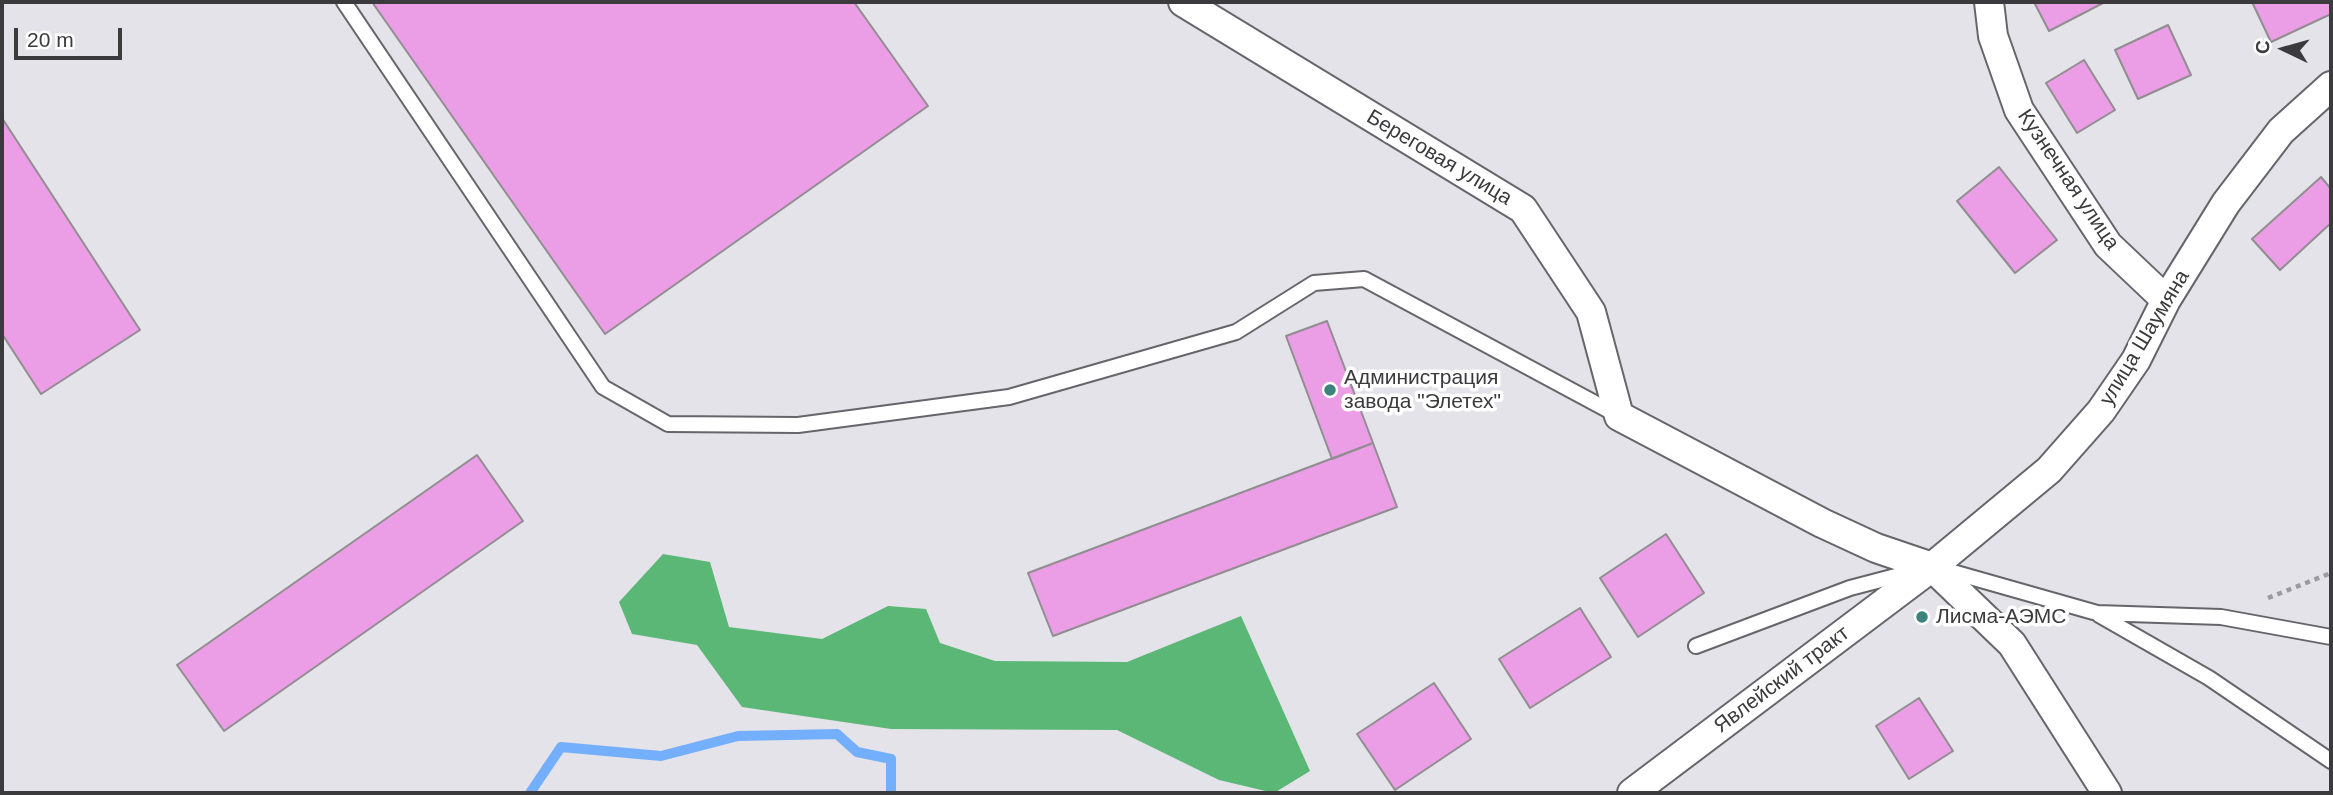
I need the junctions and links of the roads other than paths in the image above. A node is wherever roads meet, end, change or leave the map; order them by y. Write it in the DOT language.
graph roads {
  1 [pos="345,2"];
  2 [pos="1183,2"];
  3 [pos="1989,2"];
  4 [pos="2331,86"];
  5 [pos="2166,300"];
  6 [pos="1619,416"];
  7 [pos="1932,566"];
  8 [pos="2096,613"];
  9 [pos="2331,637"];
  10 [pos="1696,646"];
  11 [pos="2331,761"];
  12 [pos="1632,793"];
  13 [pos="2107,793"];
  1 -- 6 [label="lane"];
  2 -- 6 [label="street, Береговая улица"];
  3 -- 5 [label="street, Кузнечная улица"];
  4 -- 5 [label="street, улица Шаумяна"];
  5 -- 7 [label="street, улица Шаумяна"];
  6 -- 7 [label="street"];
  7 -- 8 [label="lane"];
  7 -- 10 [label="lane"];
  7 -- 12 [label="street, Явлейский тракт"];
  7 -- 13 [label="street"];
  8 -- 9 [label="lane"];
  8 -- 11 [label="lane"];
}
